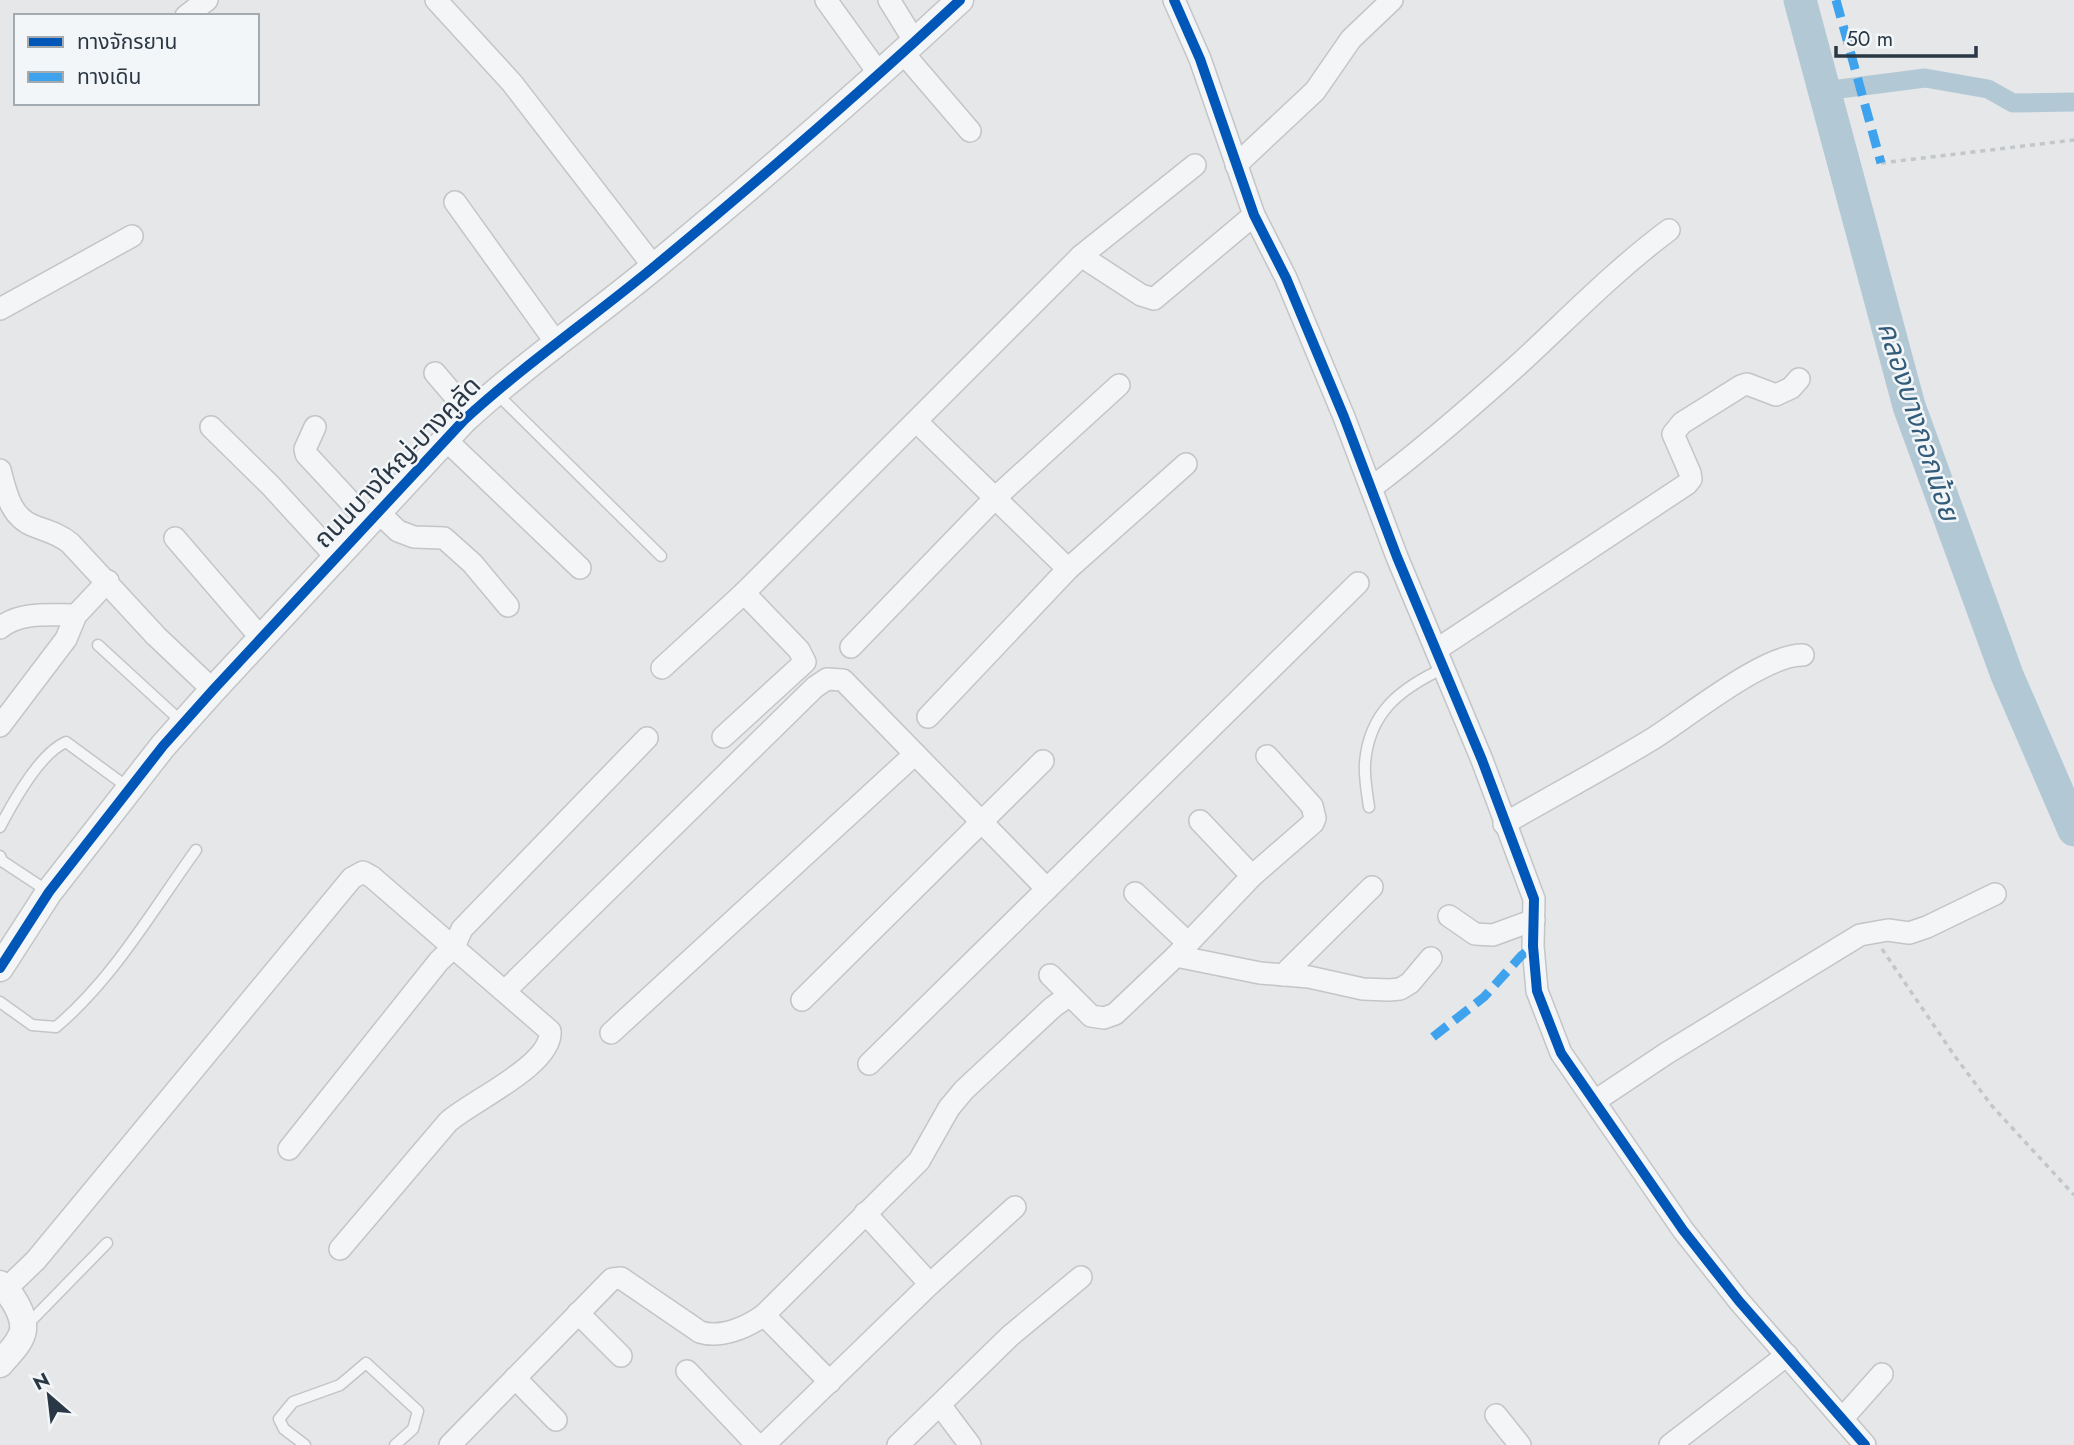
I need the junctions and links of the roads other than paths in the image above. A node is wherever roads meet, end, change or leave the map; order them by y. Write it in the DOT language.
graph roads {
  1 [pos="207,0"];
  2 [pos="436,0"];
  3 [pos="825,0"];
  4 [pos="889,0"];
  5 [pos="960,0"];
  6 [pos="1174,0"];
  7 [pos="1392,0"];
  8 [pos="189,14"];
  9 [pos="909,48"];
  10 [pos="880,75"];
  11 [pos="970,131"];
  12 [pos="1195,165"];
  13 [pos="1236,165"];
  14 [pos="455,202"];
  15 [pos="1254,215"];
  16 [pos="1669,230"];
  17 [pos="132,236"];
  18 [pos="1081,256"];
  19 [pos="654,267"];
  20 [pos="0,309"];
  21 [pos="557,344"];
  22 [pos="435,373"];
  23 [pos="1799,379"];
  24 [pos="1119,385"];
  25 [pos="495,392"];
  26 [pos="470,414"];
  27 [pos="917,422"];
  28 [pos="211,427"];
  29 [pos="315,427"];
  30 [pos="446,440"];
  31 [pos="1186,464"];
  32 [pos="0,470"];
  33 [pos="1371,488"];
  34 [pos="995,498"];
  35 [pos="373,517"];
  36 [pos="175,538"];
  37 [pos="661,556"];
  38 [pos="336,557"];
  39 [pos="580,568"];
  40 [pos="1069,569"];
  41 [pos="108,581"];
  42 [pos="1358,583"];
  43 [pos="744,593"];
  44 [pos="508,606"];
  45 [pos="76,615"];
  46 [pos="0,628"];
  47 [pos="261,638"];
  48 [pos="98,646"];
  49 [pos="850,647"];
  50 [pos="1803,655"];
  51 [pos="1440,659"];
  52 [pos="662,668"];
  53 [pos="213,690"];
  54 [pos="928,717"];
  55 [pos="183,723"];
  56 [pos="0,726"];
  57 [pos="723,737"];
  58 [pos="647,738"];
  59 [pos="915,754"];
  60 [pos="1267,756"];
  61 [pos="1043,761"];
  62 [pos="130,789"];
  63 [pos="1368,807"];
  64 [pos="1200,821"];
  65 [pos="982,822"];
  66 [pos="1504,824"];
  67 [pos="0,827"];
  68 [pos="196,850"];
  69 [pos="0,856"];
  70 [pos="1252,876"];
  71 [pos="1372,887"];
  72 [pos="1047,889"];
  73 [pos="49,892"];
  74 [pos="1135,893"];
  75 [pos="1995,894"];
  76 [pos="1449,916"];
  77 [pos="1534,920"];
  78 [pos="454,947"];
  79 [pos="1182,949"];
  80 [pos="8,953"];
  81 [pos="1432,958"];
  82 [pos="1050,975"];
  83 [pos="1283,975"];
  84 [pos="505,991"];
  85 [pos="1070,995"];
  86 [pos="802,1000"];
  87 [pos="0,1002"];
  88 [pos="611,1033"];
  89 [pos="869,1064"];
  90 [pos="1595,1101"];
  91 [pos="289,1149"];
  92 [pos="1015,1207"];
  93 [pos="865,1213"];
  94 [pos="107,1243"];
  95 [pos="340,1249"];
  96 [pos="1081,1277"];
  97 [pos="930,1284"];
  98 [pos="3,1286"];
  99 [pos="578,1313"];
  100 [pos="764,1315"];
  101 [pos="23,1329"];
  102 [pos="1787,1355"];
  103 [pos="621,1356"];
  104 [pos="0,1364"];
  105 [pos="687,1371"];
  106 [pos="1882,1374"];
  107 [pos="515,1378"];
  108 [pos="831,1382"];
  109 [pos="940,1405"];
  110 [pos="1496,1415"];
  111 [pos="1842,1419"];
  112 [pos="556,1420"];
  113 [pos="305,1445"];
  114 [pos="395,1445"];
  115 [pos="451,1445"];
  116 [pos="757,1445"];
  117 [pos="764,1445"];
  118 [pos="898,1445"];
  119 [pos="970,1445"];
  120 [pos="1520,1445"];
  121 [pos="1670,1445"];
  122 [pos="1865,1445"];
  1 -- 8 [label="street"];
  2 -- 19 [label="street"];
  3 -- 10 [label="street"];
  4 -- 9 [label="street"];
  5 -- 9 [label="street, ถนนบางใหญ่-บางคูลัด"];
  6 -- 13 [label="street"];
  7 -- 13 [label="street"];
  9 -- 10 [label="street, ถนนบางใหญ่-บางคูลัด"];
  9 -- 11 [label="street"];
  10 -- 19 [label="street, ถนนบางใหญ่-บางคูลัด"];
  12 -- 18 [label="street"];
  13 -- 15 [label="street"];
  14 -- 21 [label="street"];
  15 -- 18 [label="street"];
  15 -- 33 [label="street"];
  16 -- 33 [label="street"];
  17 -- 20 [label="street"];
  18 -- 27 [label="street"];
  19 -- 21 [label="street, ถนนบางใหญ่-บางคูลัด"];
  21 -- 25 [label="street, ถนนบางใหญ่-บางคูลัด"];
  22 -- 26 [label="street"];
  23 -- 51 [label="street"];
  24 -- 34 [label="street"];
  25 -- 26 [label="street, ถนนบางใหญ่-บางคูลัด"];
  25 -- 37 [label="lane"];
  26 -- 30 [label="street, ถนนบางใหญ่-บางคูลัด"];
  27 -- 34 [label="street"];
  27 -- 43 [label="street"];
  28 -- 38 [label="street"];
  29 -- 35 [label="street"];
  30 -- 35 [label="street, ถนนบางใหญ่-บางคูลัด"];
  30 -- 39 [label="street"];
  31 -- 40 [label="street"];
  32 -- 41 [label="street"];
  33 -- 51 [label="street"];
  34 -- 40 [label="street"];
  34 -- 49 [label="street"];
  35 -- 38 [label="street, ถนนบางใหญ่-บางคูลัด"];
  35 -- 44 [label="street"];
  36 -- 47 [label="street"];
  38 -- 47 [label="street, ถนนบางใหญ่-บางคูลัด"];
  40 -- 54 [label="street"];
  41 -- 45 [label="street"];
  41 -- 53 [label="street"];
  42 -- 72 [label="street"];
  43 -- 52 [label="street"];
  43 -- 57 [label="street"];
  45 -- 46 [label="street"];
  45 -- 56 [label="street"];
  47 -- 53 [label="street, ถนนบางใหญ่-บางคูลัด"];
  48 -- 55 [label="lane"];
  50 -- 66 [label="street"];
  51 -- 63 [label="lane"];
  51 -- 66 [label="street"];
  53 -- 55 [label="street, ถนนบางใหญ่-บางคูลัด"];
  55 -- 62 [label="street, ถนนบางใหญ่-บางคูลัด"];
  58 -- 78 [label="street"];
  59 -- 65 [label="street"];
  59 -- 84 [label="street"];
  59 -- 88 [label="street"];
  60 -- 70 [label="street"];
  61 -- 65 [label="street"];
  62 -- 67 [label="lane"];
  62 -- 73 [label="street, ถนนบางใหญ่-บางคูลัด"];
  64 -- 70 [label="street"];
  65 -- 72 [label="street"];
  65 -- 86 [label="street"];
  66 -- 77 [label="street"];
  68 -- 87 [label="lane"];
  69 -- 73 [label="lane"];
  70 -- 79 [label="street"];
  71 -- 83 [label="street"];
  72 -- 89 [label="street"];
  73 -- 80 [label="street, ถนนบางใหญ่-บางคูลัด"];
  74 -- 79 [label="street"];
  75 -- 90 [label="street"];
  76 -- 77 [label="street"];
  77 -- 90 [label="street"];
  78 -- 84 [label="street"];
  78 -- 91 [label="street"];
  78 -- 98 [label="street"];
  79 -- 83 [label="street"];
  79 -- 85 [label="street"];
  81 -- 83 [label="street"];
  82 -- 85 [label="street"];
  84 -- 95 [label="street"];
  85 -- 93 [label="street"];
  90 -- 102 [label="street"];
  92 -- 97 [label="street"];
  93 -- 97 [label="street"];
  93 -- 100 [label="street"];
  94 -- 101 [label="lane"];
  96 -- 109 [label="street"];
  97 -- 108 [label="street"];
  98 -- 101 [label="street"];
  99 -- 100 [label="street"];
  99 -- 103 [label="street"];
  99 -- 107 [label="street"];
  100 -- 108 [label="street"];
  101 -- 104 [label="street"];
  102 -- 111 [label="street"];
  102 -- 121 [label="street"];
  105 -- 116 [label="street"];
  106 -- 111 [label="street"];
  107 -- 112 [label="street"];
  107 -- 115 [label="street"];
  108 -- 117 [label="street"];
  109 -- 118 [label="street"];
  109 -- 119 [label="street"];
  110 -- 120 [label="street"];
  111 -- 122 [label="street"];
  113 -- 114 [label="lane"];
}
